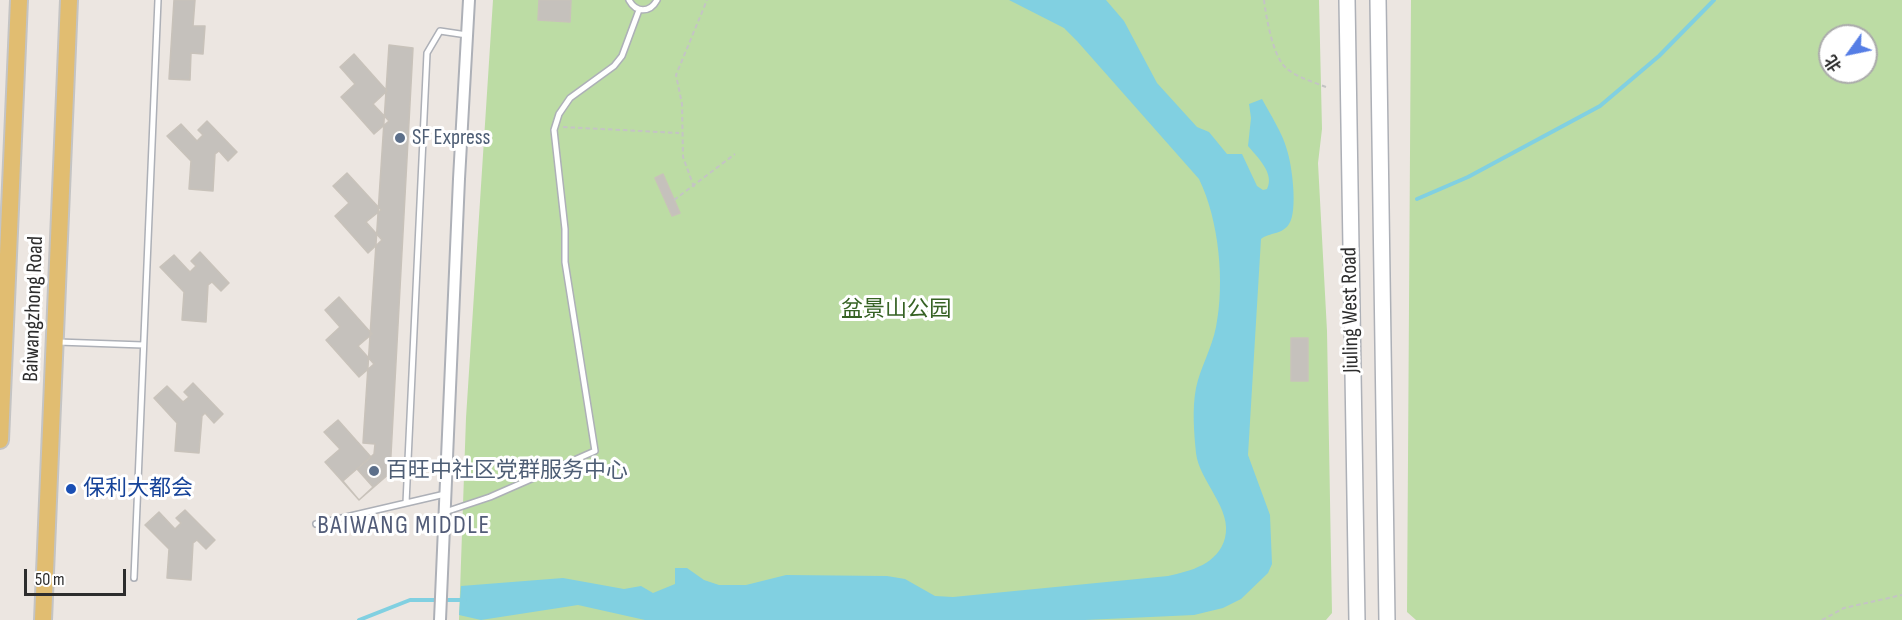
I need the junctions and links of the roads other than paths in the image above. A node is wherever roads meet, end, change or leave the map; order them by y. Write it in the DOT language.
graph roads {
  1 [pos="19,0"];
  2 [pos="158,0"];
  3 [pos="469,0"];
  4 [pos="629,0"];
  5 [pos="657,0"];
  6 [pos="1347,0"];
  7 [pos="1378,0"];
  8 [pos="71,4"];
  9 [pos="639,9"];
  10 [pos="467,35"];
  11 [pos="4,281"];
  12 [pos="55,342"];
  13 [pos="143,345"];
  14 [pos="0,440"];
  15 [pos="446,494"];
  16 [pos="406,503"];
  17 [pos="445,512"];
  18 [pos="316,524"];
  19 [pos="134,579"];
  20 [pos="1387,594"];
  21 [pos="43,620"];
  22 [pos="440,620"];
  23 [pos="1356,620"];
  24 [pos="1387,620"];
  25 [pos="1395,620"];
  1 -- 11 [label="main road, Baiwangzhong Road"];
  2 -- 13 [label="lane"];
  3 -- 10 [label="street"];
  4 -- 9 [label="lane"];
  5 -- 9 [label="lane"];
  6 -- 23 [label="main road, Jiuling West Road"];
  7 -- 20 [label="main road, Jiuling West Road"];
  8 -- 12 [label="main road, Baiwangzhong Road"];
  9 -- 17 [label="lane"];
  10 -- 15 [label="street"];
  10 -- 16 [label="lane"];
  11 -- 14 [label="main road, Baiwangzhong Road"];
  12 -- 13 [label="lane"];
  12 -- 21 [label="main road, Baiwangzhong Road"];
  13 -- 19 [label="lane"];
  15 -- 16 [label="lane"];
  15 -- 17 [label="street"];
  16 -- 18 [label="lane"];
  17 -- 22 [label="street"];
  20 -- 24 [label="main road, Jiuling West Road"];
  20 -- 25 [label="street"];
}
